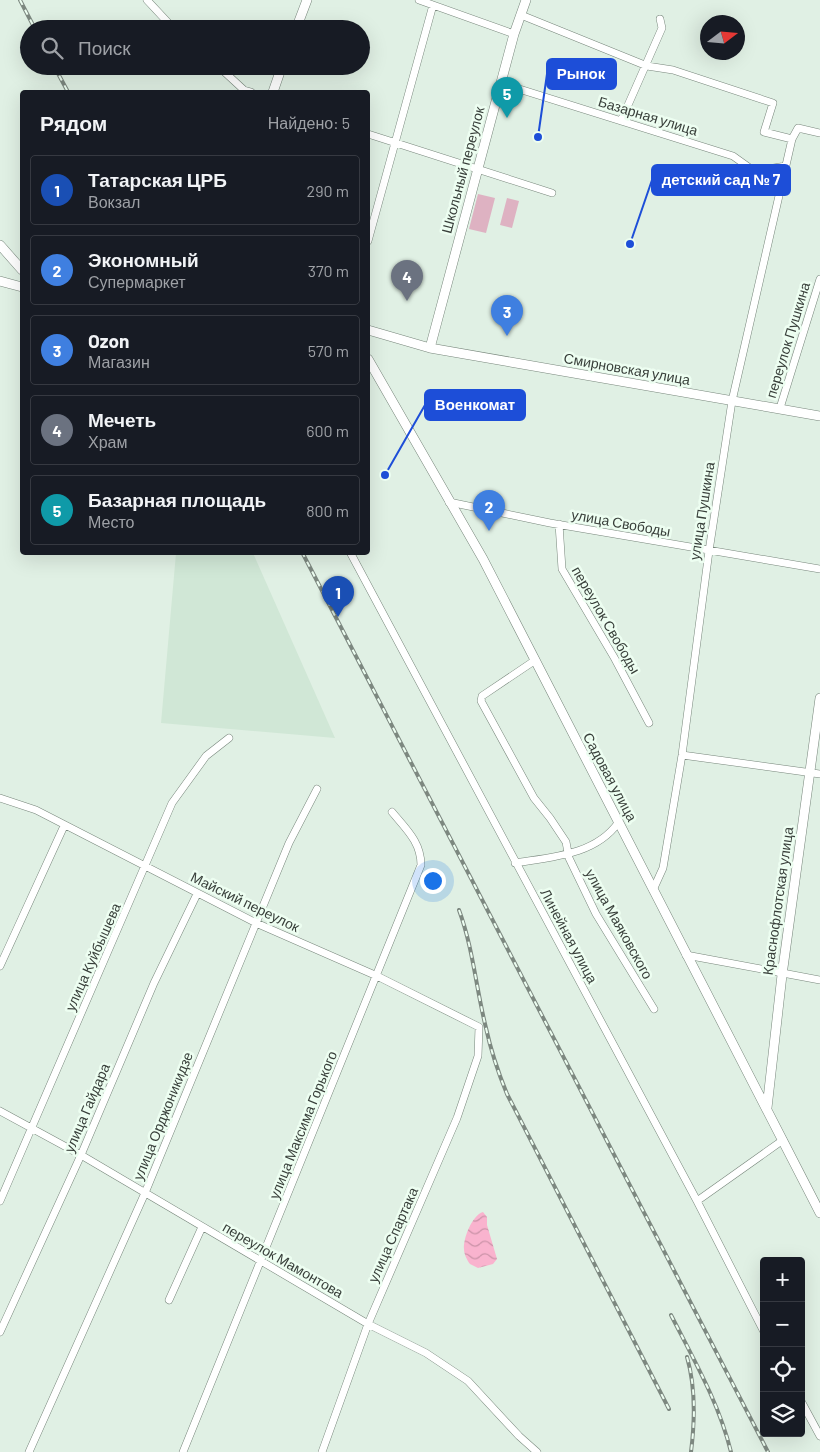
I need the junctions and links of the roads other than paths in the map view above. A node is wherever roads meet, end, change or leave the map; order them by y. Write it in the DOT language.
graph roads {
  1 [pos="147,0"];
  2 [pos="307,0"];
  3 [pos="419,0"];
  4 [pos="526,0"];
  5 [pos="433,5"];
  6 [pos="521,16"];
  7 [pos="660,19"];
  8 [pos="166,20"];
  9 [pos="299,20"];
  10 [pos="514,34"];
  11 [pos="647,66"];
  12 [pos="228,75"];
  13 [pos="279,75"];
  14 [pos="500,83"];
  15 [pos="244,90"];
  16 [pos="273,90"];
  17 [pos="621,121"];
  18 [pos="820,133"];
  19 [pos="370,135"];
  20 [pos="792,139"];
  21 [pos="394,144"];
  22 [pos="786,166"];
  23 [pos="476,168"];
  24 [pos="552,193"];
  25 [pos="370,234"];
  26 [pos="0,245"];
  27 [pos="20,268"];
  28 [pos="820,279"];
  29 [pos="0,280"];
  30 [pos="20,286"];
  31 [pos="370,331"];
  32 [pos="430,348"];
  33 [pos="370,363"];
  34 [pos="732,401"];
  35 [pos="780,408"];
  36 [pos="820,416"];
  37 [pos="448,502"];
  38 [pos="558,524"];
  39 [pos="708,551"];
  40 [pos="352,555"];
  41 [pos="820,569"];
  42 [pos="534,661"];
  43 [pos="820,698"];
  44 [pos="649,723"];
  45 [pos="229,738"];
  46 [pos="682,755"];
  47 [pos="809,773"];
  48 [pos="820,774"];
  49 [pos="317,789"];
  50 [pos="0,798"];
  51 [pos="392,812"];
  52 [pos="618,823"];
  53 [pos="64,826"];
  54 [pos="568,854"];
  55 [pos="515,863"];
  56 [pos="146,866"];
  57 [pos="653,890"];
  58 [pos="197,894"];
  59 [pos="256,923"];
  60 [pos="686,955"];
  61 [pos="0,966"];
  62 [pos="782,975"];
  63 [pos="377,976"];
  64 [pos="820,980"];
  65 [pos="654,1009"];
  66 [pos="479,1027"];
  67 [pos="767,1108"];
  68 [pos="0,1111"];
  69 [pos="31,1129"];
  70 [pos="783,1140"];
  71 [pos="81,1155"];
  72 [pos="145,1193"];
  73 [pos="0,1201"];
  74 [pos="697,1201"];
  75 [pos="820,1213"];
  76 [pos="202,1227"];
  77 [pos="261,1262"];
  78 [pos="168,1300"];
  79 [pos="368,1324"];
  80 [pos="760,1324"];
  81 [pos="0,1332"];
  82 [pos="805,1408"];
  83 [pos="820,1436"];
  84 [pos="29,1452"];
  85 [pos="182,1452"];
  86 [pos="322,1452"];
  87 [pos="537,1452"];
  1 -- 8 [label="street"];
  2 -- 9 [label="street"];
  3 -- 5 [label="street"];
  4 -- 6 [label="street, Школьный переулок"];
  5 -- 10 [label="street"];
  5 -- 21 [label="street"];
  6 -- 10 [label="street, Школьный переулок"];
  6 -- 11 [label="street"];
  7 -- 11 [label="street"];
  10 -- 14 [label="street, Школьный переулок"];
  11 -- 17 [label="street"];
  11 -- 20 [label="street"];
  12 -- 15 [label="street"];
  13 -- 16 [label="street"];
  14 -- 17 [label="street, Базарная улица"];
  14 -- 23 [label="street, Школьный переулок"];
  17 -- 22 [label="street, Базарная улица"];
  18 -- 20 [label="street"];
  19 -- 21 [label="street"];
  20 -- 22 [label="street, улица Пушкина"];
  21 -- 23 [label="street"];
  21 -- 25 [label="street"];
  22 -- 34 [label="street, улица Пушкина"];
  23 -- 24 [label="street"];
  23 -- 32 [label="street, Школьный переулок"];
  26 -- 27 [label="street"];
  28 -- 35 [label="street, переулок Пушкина"];
  29 -- 30 [label="street"];
  31 -- 32 [label="street, Смирновская улица"];
  32 -- 34 [label="street, Смирновская улица"];
  33 -- 37 [label="street, Садовая улица"];
  34 -- 35 [label="street, Смирновская улица"];
  34 -- 39 [label="street, улица Пушкина"];
  35 -- 36 [label="street, Смирновская улица"];
  37 -- 38 [label="street, улица Свободы"];
  37 -- 42 [label="street, Садовая улица"];
  38 -- 39 [label="street, улица Свободы"];
  38 -- 44 [label="street, переулок Свободы"];
  39 -- 41 [label="street, улица Свободы"];
  39 -- 46 [label="street, улица Пушкина"];
  40 -- 55 [label="street, Линейная улица"];
  42 -- 52 [label="street, Садовая улица"];
  42 -- 54 [label="street, улица Маяковского"];
  43 -- 47 [label="street, Краснофлотская улица"];
  45 -- 56 [label="street, улица Куйбышева"];
  46 -- 47 [label="street"];
  46 -- 57 [label="street, улица Пушкина"];
  47 -- 48 [label="street"];
  47 -- 62 [label="street, Краснофлотская улица"];
  49 -- 59 [label="street, улица Орджоникидзе"];
  50 -- 53 [label="street, Майский переулок"];
  51 -- 63 [label="street, улица Максима Горького"];
  52 -- 54 [label="street"];
  52 -- 57 [label="street, Садовая улица"];
  53 -- 56 [label="street, Майский переулок"];
  53 -- 61 [label="street"];
  54 -- 55 [label="street"];
  54 -- 65 [label="street, улица Маяковского"];
  55 -- 74 [label="street, Линейная улица"];
  56 -- 58 [label="street, Майский переулок"];
  56 -- 69 [label="street, улица Куйбышева"];
  57 -- 60 [label="street, Садовая улица"];
  58 -- 59 [label="street, Майский переулок"];
  58 -- 71 [label="street, улица Гайдара"];
  59 -- 63 [label="street, Майский переулок"];
  59 -- 72 [label="street, улица Орджоникидзе"];
  60 -- 62 [label="street"];
  60 -- 67 [label="street, Садовая улица"];
  62 -- 64 [label="street"];
  62 -- 67 [label="street, Краснофлотская улица"];
  63 -- 66 [label="street, Майский переулок"];
  63 -- 77 [label="street, улица Максима Горького"];
  66 -- 79 [label="street, улица Спартака"];
  67 -- 70 [label="street, Садовая улица"];
  68 -- 69 [label="street, переулок Мамонтова"];
  69 -- 71 [label="street, переулок Мамонтова"];
  69 -- 73 [label="street, улица Куйбышева"];
  70 -- 74 [label="street"];
  70 -- 75 [label="street, Садовая улица"];
  71 -- 72 [label="street, переулок Мамонтова"];
  71 -- 81 [label="street, улица Гайдара"];
  72 -- 76 [label="street, переулок Мамонтова"];
  72 -- 84 [label="street, улица Орджоникидзе"];
  74 -- 80 [label="street, Линейная улица"];
  76 -- 77 [label="street, переулок Мамонтова"];
  76 -- 78 [label="street"];
  77 -- 79 [label="street, переулок Мамонтова"];
  77 -- 85 [label="street, улица Максима Горького"];
  79 -- 86 [label="street, улица Спартака"];
  79 -- 87 [label="street, переулок Мамонтова"];
  82 -- 83 [label="street"];
}
